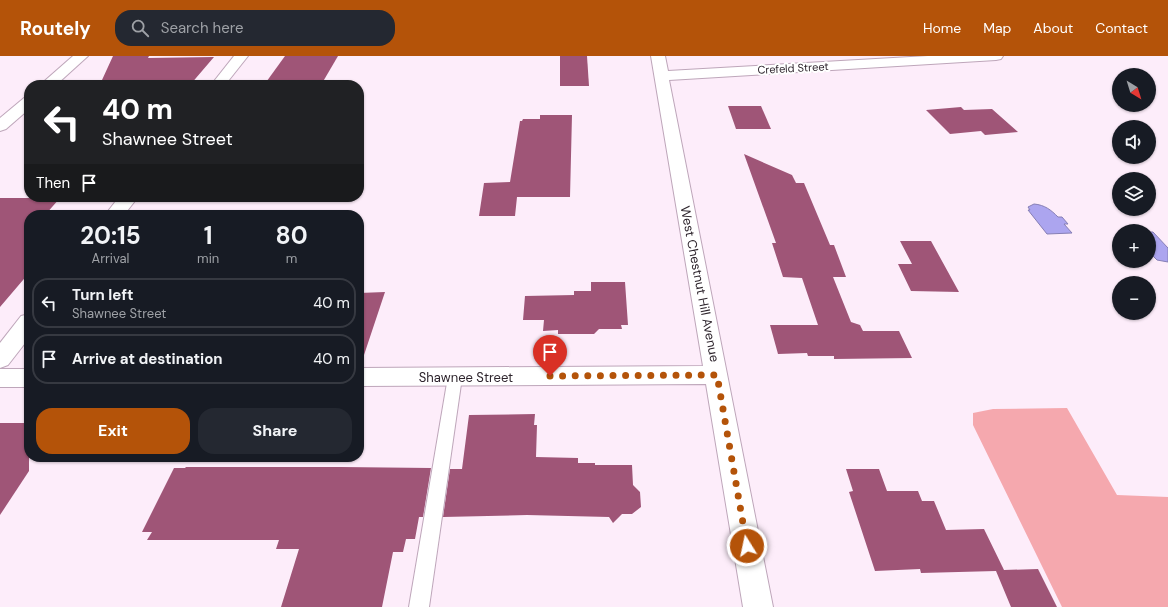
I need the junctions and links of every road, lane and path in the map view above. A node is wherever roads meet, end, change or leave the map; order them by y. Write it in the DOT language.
graph roads {
  1 [pos="81,56"];
  2 [pos="241,56"];
  3 [pos="996,56"];
  4 [pos="660,66"];
  5 [pos="53,80"];
  6 [pos="222,80"];
  7 [pos="24,105"];
  8 [pos="0,126"];
  9 [pos="125,202"];
  10 [pos="118,210"];
  11 [pos="24,328"];
  12 [pos="0,359"];
  13 [pos="717,375"];
  14 [pos="455,377"];
  15 [pos="0,378"];
  16 [pos="24,378"];
  17 [pos="364,378"];
  18 [pos="418,607"];
  19 [pos="758,607"];
  1 -- 5 [label="street"];
  2 -- 6 [label="street"];
  3 -- 4 [label="street, Crefeld Street"];
  4 -- 13 [label="street, West Chestnut Hill Avenue"];
  7 -- 8 [label="street"];
  9 -- 10 [label="street"];
  11 -- 12 [label="street"];
  13 -- 14 [label="street, Shawnee Street"];
  13 -- 19 [label="street, West Chestnut Hill Avenue"];
  14 -- 17 [label="street, Shawnee Street"];
  14 -- 18 [label="lane"];
  15 -- 16 [label="street"];
}
